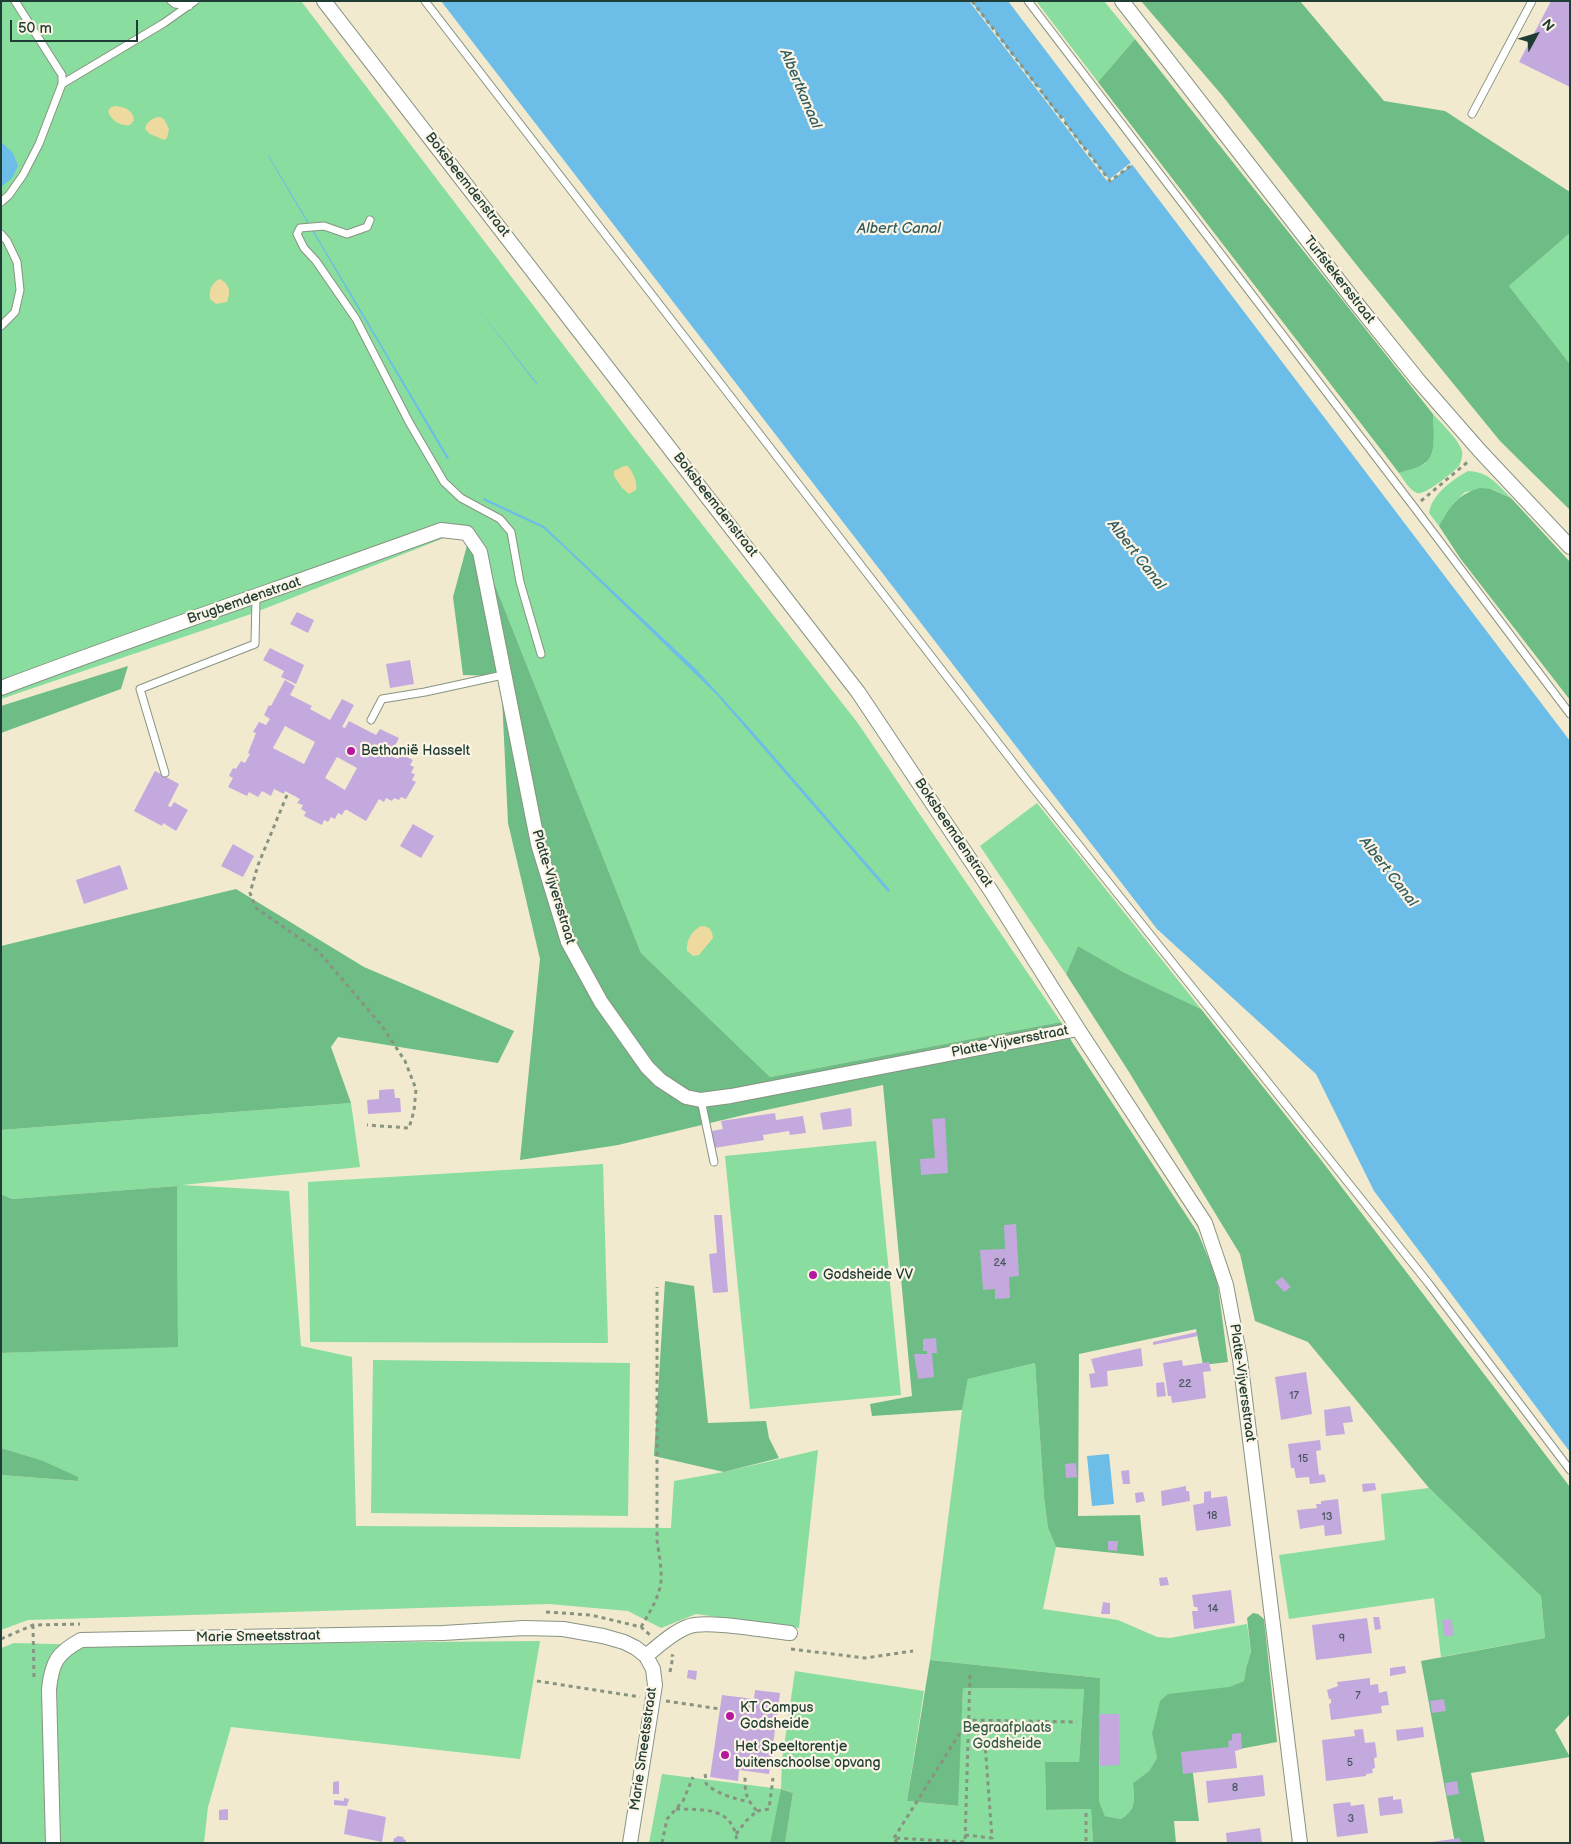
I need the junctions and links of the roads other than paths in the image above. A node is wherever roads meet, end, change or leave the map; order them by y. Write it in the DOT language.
graph roads {
  1 [pos="15,1"];
  2 [pos="171,1"];
  3 [pos="324,1"];
  4 [pos="425,1"];
  5 [pos="1028,1"];
  6 [pos="1122,1"];
  7 [pos="1532,1"];
  8 [pos="192,4"];
  9 [pos="62,84"];
  10 [pos="1472,114"];
  11 [pos="1,202"];
  12 [pos="370,220"];
  13 [pos="1,234"];
  14 [pos="1,326"];
  15 [pos="1570,546"];
  16 [pos="480,552"];
  17 [pos="256,597"];
  18 [pos="540,654"];
  19 [pos="503,675"];
  20 [pos="1,688"];
  21 [pos="1570,714"];
  22 [pos="371,720"];
  23 [pos="165,773"];
  24 [pos="1078,1029"];
  25 [pos="701,1100"];
  26 [pos="714,1162"];
  27 [pos="1570,1470"];
  28 [pos="790,1633"];
  29 [pos="646,1656"];
  30 [pos="53,1843"];
  31 [pos="630,1843"];
  32 [pos="1300,1843"];
  1 -- 9 [label="lane"];
  2 -- 8 [label="lane"];
  3 -- 24 [label="street, Boksbeemdenstraat"];
  4 -- 27 [label="lane"];
  5 -- 21 [label="lane"];
  6 -- 15 [label="street, Turfstekersstraat"];
  7 -- 10 [label="lane"];
  8 -- 9 [label="lane"];
  9 -- 11 [label="lane"];
  12 -- 18 [label="lane"];
  13 -- 14 [label="lane"];
  16 -- 17 [label="street, Brugbemdenstraat"];
  16 -- 19 [label="street, Platte-Vijversstraat"];
  17 -- 20 [label="street, Brugbemdenstraat"];
  17 -- 23 [label="lane"];
  19 -- 22 [label="lane"];
  19 -- 25 [label="street, Platte-Vijversstraat"];
  24 -- 25 [label="street, Platte-Vijversstraat"];
  24 -- 32 [label="street, Platte-Vijversstraat"];
  25 -- 26 [label="lane"];
  28 -- 29 [label="street"];
  29 -- 30 [label="street, Marie Smeetsstraat"];
  29 -- 31 [label="street, Marie Smeetsstraat"];
}
